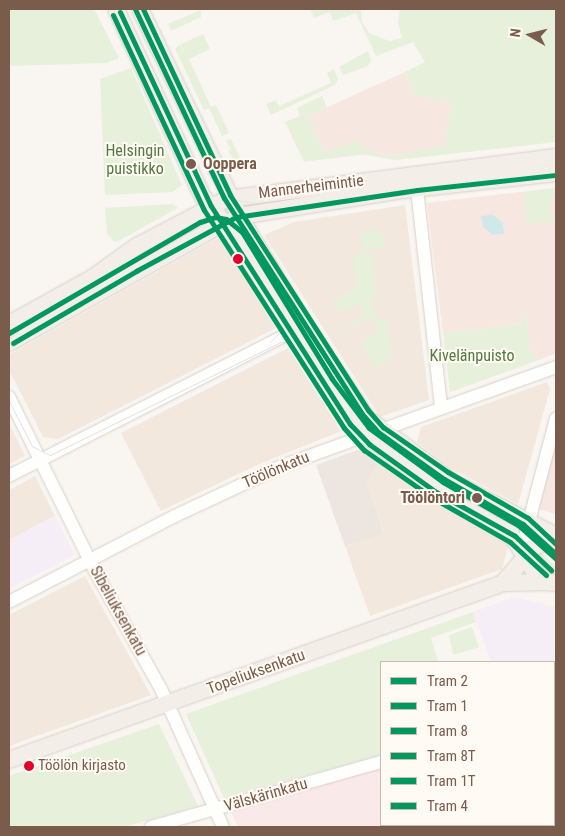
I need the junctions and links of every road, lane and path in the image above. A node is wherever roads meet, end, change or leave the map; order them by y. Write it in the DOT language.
graph roads {
  1 [pos="116,9"];
  2 [pos="140,9"];
  3 [pos="556,157"];
  4 [pos="556,173"];
  5 [pos="392,176"];
  6 [pos="220,178"];
  7 [pos="417,189"];
  8 [pos="230,198"];
  9 [pos="209,207"];
  10 [pos="240,217"];
  11 [pos="224,223"];
  12 [pos="9,324"];
  13 [pos="299,329"];
  14 [pos="9,343"];
  15 [pos="556,367"];
  16 [pos="9,397"];
  17 [pos="441,408"];
  18 [pos="556,418"];
  19 [pos="378,430"];
  20 [pos="362,435"];
  21 [pos="40,460"];
  22 [pos="9,476"];
  23 [pos="529,520"];
  24 [pos="556,536"];
  25 [pos="556,541"];
  26 [pos="524,552"];
  27 [pos="90,560"];
  28 [pos="551,582"];
  29 [pos="503,583"];
  30 [pos="9,602"];
  31 [pos="167,704"];
  32 [pos="556,708"];
  33 [pos="555,715"];
  34 [pos="9,760"];
  35 [pos="380,762"];
  36 [pos="215,809"];
  37 [pos="151,827"];
  38 [pos="223,827"];
  1 -- 9 [label="main road"];
  2 -- 6 [label="main road"];
  3 -- 5 [label="main road, Mannerheimintie"];
  4 -- 7 [label="main road, Mannerheimintie"];
  5 -- 6 [label="main road"];
  5 -- 8 [label="main road, Mannerheimintie"];
  6 -- 8 [label="main road"];
  7 -- 10 [label="main road, Mannerheimintie"];
  7 -- 17 [label="street"];
  8 -- 9 [label="main road, Mannerheimintie"];
  8 -- 10 [label="main road"];
  9 -- 11 [label="main road"];
  9 -- 12 [label="main road, Mannerheimintie"];
  10 -- 11 [label="main road, Mannerheimintie"];
  10 -- 13 [label="main road"];
  11 -- 13 [label="main road"];
  11 -- 14 [label="main road, Mannerheimintie"];
  13 -- 19 [label="main road"];
  13 -- 20 [label="main road"];
  13 -- 21 [label="street"];
  15 -- 17 [label="street, Töölönkatu"];
  16 -- 21 [label="street, Sibeliuksenkatu"];
  17 -- 19 [label="street, Töölönkatu"];
  18 -- 23 [label="street"];
  19 -- 20 [label="street, Töölönkatu"];
  19 -- 23 [label="main road"];
  20 -- 26 [label="main road"];
  20 -- 27 [label="street, Töölönkatu"];
  21 -- 22 [label="street"];
  21 -- 27 [label="street, Sibeliuksenkatu"];
  23 -- 24 [label="main road"];
  23 -- 26 [label="street"];
  25 -- 26 [label="main road"];
  26 -- 28 [label="main road"];
  26 -- 29 [label="main road"];
  27 -- 30 [label="street, Töölönkatu"];
  27 -- 31 [label="street, Sibeliuksenkatu"];
  28 -- 29 [label="main road, Topeliuksenkatu"];
  29 -- 31 [label="main road, Topeliuksenkatu"];
  31 -- 34 [label="main road, Topeliuksenkatu"];
  31 -- 36 [label="street, Sibeliuksenkatu"];
  32 -- 33 [label="street"];
  35 -- 36 [label="street, Välskärinkatu"];
  36 -- 37 [label="street, Välskärinkatu"];
  36 -- 38 [label="street, Sibeliuksenkatu"];
}
